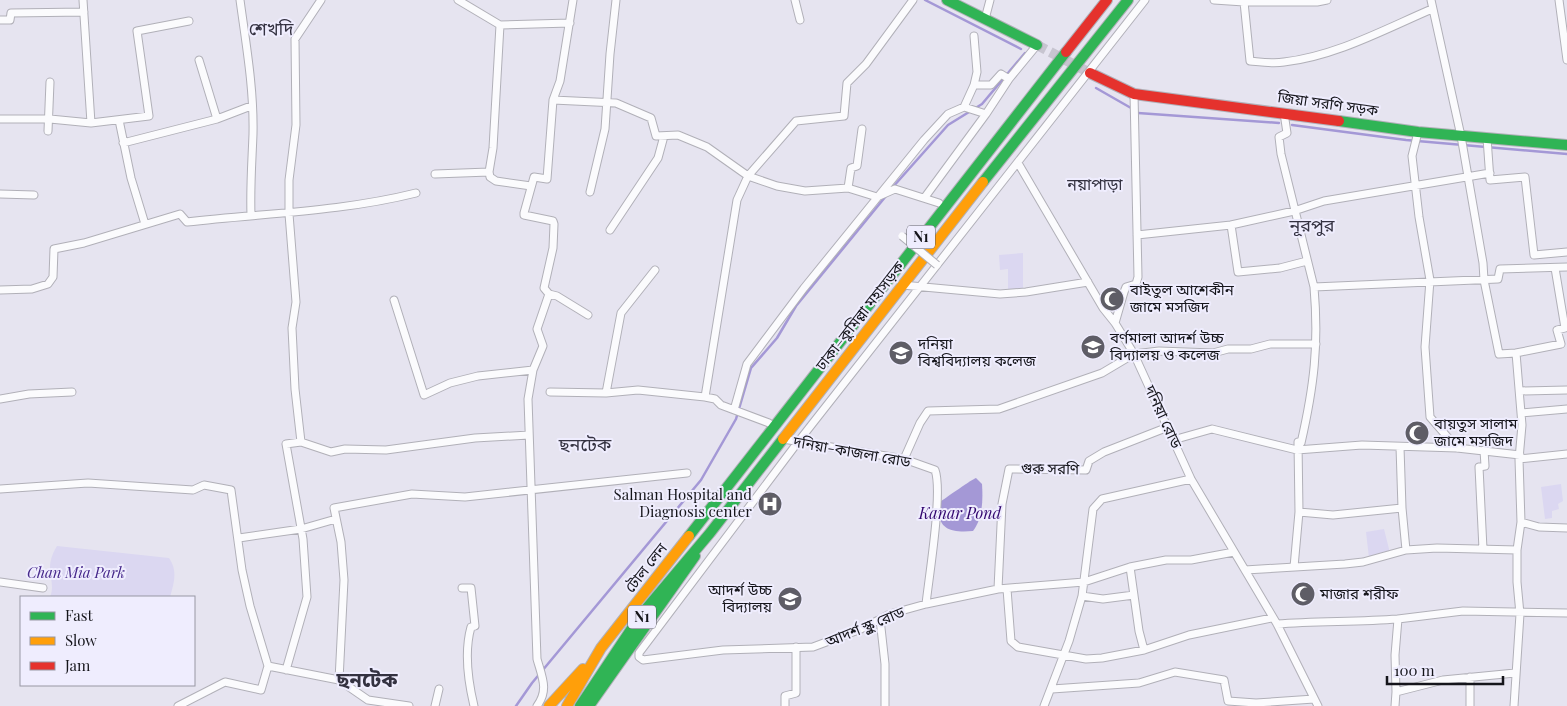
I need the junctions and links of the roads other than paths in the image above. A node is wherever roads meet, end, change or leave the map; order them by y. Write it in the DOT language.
graph roads {
  1 [pos="82,0"];
  2 [pos="240,0"];
  3 [pos="321,0"];
  4 [pos="458,0"];
  5 [pos="574,0"];
  6 [pos="616,0"];
  7 [pos="795,0"];
  8 [pos="947,0"];
  9 [pos="990,0"];
  10 [pos="1098,0"];
  11 [pos="1107,0"];
  12 [pos="1128,0"];
  13 [pos="1145,0"];
  14 [pos="1214,0"];
  15 [pos="1327,0"];
  16 [pos="1431,0"];
  17 [pos="1559,0"];
  18 [pos="912,2"];
  19 [pos="1244,2"];
  20 [pos="1432,9"];
  21 [pos="84,12"];
  22 [pos="0,20"];
  23 [pos="800,20"];
  24 [pos="985,20"];
  25 [pos="189,21"];
  26 [pos="570,23"];
  27 [pos="500,24"];
  28 [pos="974,36"];
  29 [pos="1037,45"];
  30 [pos="199,60"];
  31 [pos="1567,60"];
  32 [pos="1090,73"];
  33 [pos="1009,79"];
  34 [pos="50,82"];
  35 [pos="974,85"];
  36 [pos="1134,94"];
  37 [pos="553,100"];
  38 [pos="607,102"];
  39 [pos="251,106"];
  40 [pos="964,107"];
  41 [pos="1284,113"];
  42 [pos="986,114"];
  43 [pos="0,119"];
  44 [pos="50,119"];
  45 [pos="217,119"];
  46 [pos="119,120"];
  47 [pos="91,123"];
  48 [pos="862,129"];
  49 [pos="48,131"];
  50 [pos="1418,132"];
  51 [pos="664,136"];
  52 [pos="1462,136"];
  53 [pos="1487,138"];
  54 [pos="123,143"];
  55 [pos="1567,145"];
  56 [pos="1018,163"];
  57 [pos="488,172"];
  58 [pos="1490,173"];
  59 [pos="435,174"];
  60 [pos="748,176"];
  61 [pos="1469,178"];
  62 [pos="531,186"];
  63 [pos="1415,187"];
  64 [pos="848,188"];
  65 [pos="590,192"];
  66 [pos="416,193"];
  67 [pos="0,194"];
  68 [pos="34,195"];
  69 [pos="877,197"];
  70 [pos="925,197"];
  71 [pos="939,203"];
  72 [pos="1294,210"];
  73 [pos="251,214"];
  74 [pos="288,214"];
  75 [pos="145,224"];
  76 [pos="1230,225"];
  77 [pos="610,230"];
  78 [pos="1136,235"];
  79 [pos="902,236"];
  80 [pos="1567,252"];
  81 [pos="1307,261"];
  82 [pos="938,266"];
  83 [pos="1567,267"];
  84 [pos="1555,268"];
  85 [pos="655,270"];
  86 [pos="1430,280"];
  87 [pos="1484,280"];
  88 [pos="1088,282"];
  89 [pos="902,285"];
  90 [pos="1314,287"];
  91 [pos="919,288"];
  92 [pos="0,290"];
  93 [pos="549,294"];
  94 [pos="394,300"];
  95 [pos="888,304"];
  96 [pos="900,312"];
  97 [pos="588,315"];
  98 [pos="1115,323"];
  99 [pos="1564,343"];
  100 [pos="1316,344"];
  101 [pos="1516,353"];
  102 [pos="1134,354"];
  103 [pos="848,356"];
  104 [pos="859,364"];
  105 [pos="533,370"];
  106 [pos="1567,390"];
  107 [pos="72,392"];
  108 [pos="550,392"];
  109 [pos="606,392"];
  110 [pos="1520,392"];
  111 [pos="705,397"];
  112 [pos="0,399"];
  113 [pos="1567,409"];
  114 [pos="737,411"];
  115 [pos="1521,413"];
  116 [pos="768,424"];
  117 [pos="1168,427"];
  118 [pos="529,435"];
  119 [pos="783,440"];
  120 [pos="1173,440"];
  121 [pos="302,442"];
  122 [pos="798,442"];
  123 [pos="1400,447"];
  124 [pos="1457,448"];
  125 [pos="1297,450"];
  126 [pos="1484,450"];
  127 [pos="1567,454"];
  128 [pos="1520,457"];
  129 [pos="904,459"];
  130 [pos="687,473"];
  131 [pos="738,476"];
  132 [pos="1191,479"];
  133 [pos="0,489"];
  134 [pos="530,490"];
  135 [pos="1402,508"];
  136 [pos="1299,512"];
  137 [pos="336,519"];
  138 [pos="1521,522"];
  139 [pos="1567,528"];
  140 [pos="301,529"];
  141 [pos="710,533"];
  142 [pos="239,538"];
  143 [pos="1483,549"];
  144 [pos="1406,550"];
  145 [pos="1517,550"];
  146 [pos="1234,552"];
  147 [pos="1130,567"];
  148 [pos="1294,567"];
  149 [pos="1245,570"];
  150 [pos="0,582"];
  151 [pos="1084,582"];
  152 [pos="43,588"];
  153 [pos="462,588"];
  154 [pos="998,589"];
  155 [pos="1007,589"];
  156 [pos="1134,595"];
  157 [pos="1082,596"];
  158 [pos="926,604"];
  159 [pos="1567,613"];
  160 [pos="1520,614"];
  161 [pos="1398,618"];
  162 [pos="880,619"];
  163 [pos="1274,621"];
  164 [pos="609,638"];
  165 [pos="796,647"];
  166 [pos="601,648"];
  167 [pos="1144,650"];
  168 [pos="1064,655"];
  169 [pos="268,666"];
  170 [pos="286,670"];
  171 [pos="1515,673"];
  172 [pos="586,674"];
  173 [pos="1470,677"];
  174 [pos="339,680"];
  175 [pos="439,689"];
  176 [pos="1052,689"];
  177 [pos="1396,692"];
  178 [pos="1316,703"];
  179 [pos="178,706"];
  180 [pos="408,706"];
  181 [pos="435,706"];
  182 [pos="474,706"];
  183 [pos="537,706"];
  184 [pos="542,706"];
  185 [pos="549,706"];
  186 [pos="558,706"];
  187 [pos="565,706"];
  188 [pos="580,706"];
  189 [pos="589,706"];
  190 [pos="784,706"];
  191 [pos="884,706"];
  192 [pos="1044,706"];
  193 [pos="1395,706"];
  194 [pos="1470,706"];
  195 [pos="1514,706"];
  1 -- 21 [label="street"];
  2 -- 39 [label="street"];
  3 -- 74 [label="street"];
  4 -- 27 [label="street"];
  5 -- 26 [label="street"];
  6 -- 38 [label="street"];
  7 -- 23 [label="street"];
  8 -- 24 [label="main road"];
  9 -- 24 [label="street"];
  10 -- 71 [label="main road"];
  11 -- 131 [label="main road, ঢাকা–কুমিল্লা মহাসড়ক / N1"];
  12 -- 89 [label="main road, ঢাকা–কুমিল্লা মহাসড়ক / N1"];
  13 -- 32 [label="street"];
  14 -- 19 [label="street"];
  15 -- 19 [label="street"];
  16 -- 20 [label="street"];
  17 -- 31 [label="street"];
  18 -- 60 [label="street"];
  19 -- 20 [label="street"];
  20 -- 52 [label="street"];
  21 -- 22 [label="street"];
  21 -- 47 [label="street"];
  24 -- 29 [label="main road"];
  25 -- 46 [label="street"];
  26 -- 27 [label="street"];
  26 -- 37 [label="street"];
  27 -- 57 [label="street"];
  28 -- 35 [label="street"];
  29 -- 33 [label="street"];
  30 -- 45 [label="street"];
  32 -- 36 [label="main road, জিয়া সরণি সড়ক"];
  32 -- 56 [label="street"];
  33 -- 35 [label="street"];
  33 -- 42 [label="street"];
  34 -- 44 [label="street"];
  35 -- 40 [label="street"];
  36 -- 41 [label="main road, জিয়া সরণি সড়ক"];
  36 -- 78 [label="street"];
  37 -- 38 [label="street"];
  37 -- 62 [label="street"];
  38 -- 51 [label="street"];
  38 -- 65 [label="street"];
  39 -- 45 [label="street"];
  39 -- 73 [label="street"];
  40 -- 42 [label="street"];
  40 -- 69 [label="street"];
  41 -- 50 [label="main road, জিয়া সরণি সড়ক"];
  41 -- 72 [label="street"];
  42 -- 70 [label="street"];
  43 -- 44 [label="street"];
  44 -- 47 [label="street"];
  44 -- 49 [label="street"];
  45 -- 54 [label="street"];
  46 -- 47 [label="street"];
  46 -- 54 [label="street"];
  48 -- 64 [label="street"];
  50 -- 52 [label="main road, জিয়া সরণি সড়ক"];
  50 -- 63 [label="street"];
  51 -- 60 [label="street"];
  51 -- 77 [label="street"];
  52 -- 53 [label="main road, জিয়া সরণি সড়ক"];
  52 -- 61 [label="street"];
  53 -- 55 [label="main road, জিয়া সরণি সড়ক"];
  53 -- 58 [label="street"];
  54 -- 75 [label="street"];
  56 -- 82 [label="street"];
  56 -- 88 [label="street, দনিয়া রোড"];
  57 -- 59 [label="street"];
  57 -- 62 [label="street"];
  58 -- 61 [label="street"];
  58 -- 80 [label="street"];
  60 -- 64 [label="street"];
  60 -- 111 [label="street"];
  61 -- 63 [label="street"];
  61 -- 87 [label="street"];
  62 -- 93 [label="street"];
  63 -- 72 [label="street"];
  63 -- 86 [label="street"];
  64 -- 69 [label="street"];
  66 -- 74 [label="street"];
  67 -- 68 [label="street"];
  69 -- 70 [label="street"];
  69 -- 114 [label="street"];
  70 -- 71 [label="street"];
  71 -- 116 [label="main road"];
  72 -- 76 [label="street"];
  72 -- 81 [label="street"];
  73 -- 74 [label="street"];
  73 -- 75 [label="street"];
  74 -- 121 [label="street"];
  75 -- 92 [label="street"];
  76 -- 78 [label="street"];
  76 -- 81 [label="street"];
  78 -- 98 [label="street"];
  79 -- 82 [label="street, bridge"];
  81 -- 90 [label="street"];
  82 -- 91 [label="street"];
  83 -- 84 [label="street"];
  84 -- 87 [label="street"];
  84 -- 99 [label="street"];
  85 -- 109 [label="street"];
  86 -- 87 [label="street"];
  86 -- 90 [label="street"];
  86 -- 124 [label="street"];
  87 -- 101 [label="street"];
  88 -- 91 [label="street"];
  88 -- 98 [label="street, দনিয়া রোড"];
  89 -- 91 [label="street"];
  89 -- 95 [label="main road, ঢাকা–কুমিল্লা মহাসড়ক / N1"];
  90 -- 100 [label="street"];
  91 -- 96 [label="street"];
  93 -- 97 [label="street"];
  93 -- 105 [label="street"];
  94 -- 105 [label="street"];
  95 -- 96 [label="street"];
  95 -- 103 [label="main road, ঢাকা–কুমিল্লা মহাসড়ক / N1"];
  96 -- 104 [label="street"];
  98 -- 102 [label="street, দনিয়া রোড"];
  99 -- 101 [label="street"];
  100 -- 102 [label="street"];
  100 -- 125 [label="street"];
  101 -- 110 [label="street"];
  102 -- 117 [label="street, দনিয়া রোড"];
  102 -- 129 [label="street"];
  103 -- 104 [label="street"];
  103 -- 119 [label="main road, ঢাকা–কুমিল্লা মহাসড়ক / N1"];
  104 -- 122 [label="street"];
  105 -- 118 [label="street"];
  106 -- 110 [label="street"];
  107 -- 112 [label="street"];
  108 -- 109 [label="street"];
  109 -- 111 [label="street"];
  110 -- 115 [label="street"];
  111 -- 114 [label="street"];
  113 -- 115 [label="street"];
  114 -- 116 [label="street"];
  115 -- 128 [label="street"];
  116 -- 164 [label="main road"];
  117 -- 120 [label="street, দনিয়া রোড"];
  117 -- 154 [label="street, গুরু সরণি"];
  118 -- 121 [label="street"];
  118 -- 134 [label="street"];
  119 -- 122 [label="street, দনিয়া-কাজলা রোড"];
  119 -- 141 [label="main road, ঢাকা–কুমিল্লা মহাসড়ক / N1"];
  120 -- 125 [label="street"];
  120 -- 132 [label="street, দনিয়া রোড"];
  121 -- 140 [label="street"];
  122 -- 129 [label="street, দনিয়া-কাজলা রোড"];
  122 -- 165 [label="street, আদর্শ স্কুল রোড"];
  123 -- 124 [label="street"];
  123 -- 125 [label="street"];
  123 -- 135 [label="street"];
  124 -- 126 [label="street"];
  125 -- 136 [label="street"];
  126 -- 128 [label="street"];
  126 -- 143 [label="street"];
  127 -- 128 [label="street"];
  128 -- 138 [label="street"];
  129 -- 158 [label="street, দনিয়া-কাজলা রোড"];
  130 -- 134 [label="street"];
  131 -- 164 [label="main road, টোল লেন"];
  132 -- 146 [label="street, দনিয়া রোড"];
  132 -- 151 [label="street"];
  133 -- 142 [label="street"];
  134 -- 137 [label="street"];
  134 -- 183 [label="street"];
  135 -- 136 [label="street"];
  135 -- 144 [label="street"];
  136 -- 148 [label="street"];
  137 -- 140 [label="street"];
  137 -- 174 [label="street"];
  138 -- 139 [label="street"];
  138 -- 145 [label="street"];
  140 -- 142 [label="street"];
  140 -- 170 [label="street"];
  141 -- 188 [label="main road, ঢাকা–কুমিল্লা মহাসড়ক / N1"];
  141 -- 189 [label="main road, ঢাকা–কুমিল্লা মহাসড়ক / N1"];
  142 -- 169 [label="street"];
  143 -- 144 [label="street"];
  143 -- 145 [label="street"];
  144 -- 148 [label="street"];
  145 -- 160 [label="street"];
  146 -- 147 [label="street, আদর্শ স্কুল রোড"];
  146 -- 149 [label="street, দনিয়া রোড"];
  147 -- 151 [label="street, আদর্শ স্কুল রোড"];
  147 -- 156 [label="street"];
  148 -- 149 [label="street"];
  149 -- 163 [label="street, দনিয়া রোড"];
  150 -- 152 [label="street"];
  151 -- 155 [label="street, আদর্শ স্কুল রোড"];
  151 -- 157 [label="street"];
  153 -- 182 [label="street"];
  154 -- 155 [label="street, আদর্শ স্কুল রোড"];
  154 -- 158 [label="street, আদর্শ স্কুল রোড"];
  155 -- 168 [label="street"];
  156 -- 157 [label="street"];
  156 -- 167 [label="street"];
  157 -- 168 [label="street"];
  158 -- 162 [label="street, আদর্শ স্কুল রোড"];
  159 -- 160 [label="street"];
  160 -- 161 [label="street"];
  160 -- 171 [label="street"];
  161 -- 163 [label="street"];
  161 -- 177 [label="street"];
  162 -- 165 [label="street, আদর্শ স্কুল রোড"];
  162 -- 191 [label="street"];
  163 -- 167 [label="street"];
  163 -- 178 [label="street, দনিয়া রোড"];
  164 -- 166 [label="main road, টোল লেন"];
  165 -- 190 [label="street"];
  166 -- 172 [label="main road, টোল লেন"];
  166 -- 184 [label="main road"];
  166 -- 185 [label="main road"];
  167 -- 168 [label="street"];
  168 -- 176 [label="street"];
  169 -- 170 [label="street"];
  169 -- 179 [label="street"];
  170 -- 174 [label="street"];
  171 -- 173 [label="street"];
  171 -- 195 [label="street"];
  172 -- 186 [label="main road"];
  172 -- 187 [label="main road, টোল লেন"];
  173 -- 177 [label="street"];
  173 -- 194 [label="street"];
  174 -- 180 [label="street"];
  175 -- 181 [label="street"];
  176 -- 178 [label="street"];
  176 -- 192 [label="street"];
  177 -- 193 [label="street"];
}
